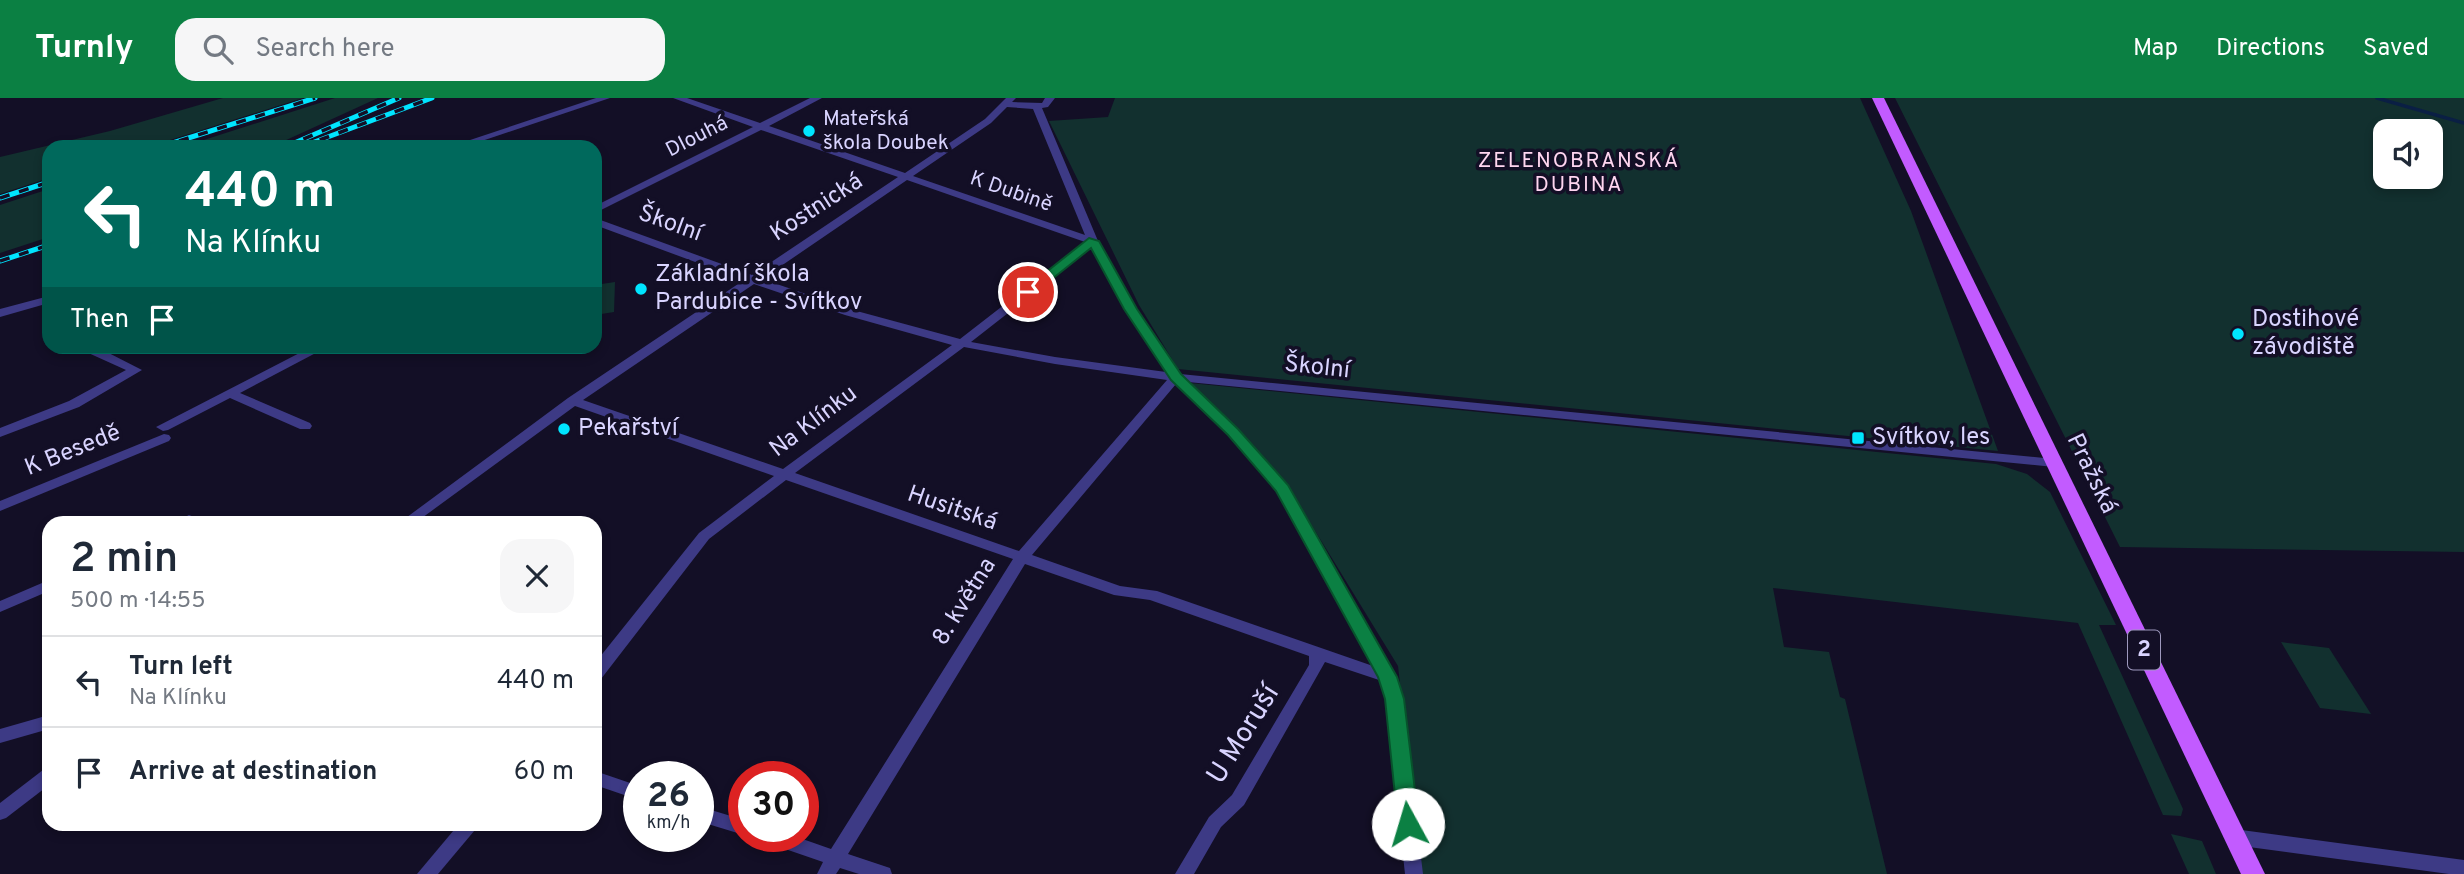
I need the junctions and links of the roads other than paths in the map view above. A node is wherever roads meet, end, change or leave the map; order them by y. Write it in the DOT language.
graph roads {
  1 [pos="605,98"];
  2 [pos="678,98"];
  3 [pos="817,98"];
  4 [pos="1050,98"];
  5 [pos="1878,98"];
  6 [pos="1009,101"];
  7 [pos="1037,107"];
  8 [pos="760,126"];
  9 [pos="476,140"];
  10 [pos="907,177"];
  11 [pos="602,206"];
  12 [pos="602,224"];
  13 [pos="1093,241"];
  14 [pos="752,280"];
  15 [pos="42,301"];
  16 [pos="0,313"];
  17 [pos="962,342"];
  18 [pos="101,354"];
  19 [pos="307,354"];
  20 [pos="1176,377"];
  21 [pos="230,393"];
  22 [pos="573,401"];
  23 [pos="305,419"];
  24 [pos="0,433"];
  25 [pos="2054,463"];
  26 [pos="783,475"];
  27 [pos="0,506"];
  28 [pos="416,516"];
  29 [pos="1022,557"];
  30 [pos="42,588"];
  31 [pos="0,607"];
  32 [pos="1372,648"];
  33 [pos="1317,655"];
  34 [pos="1342,661"];
  35 [pos="602,666"];
  36 [pos="1387,677"];
  37 [pos="42,724"];
  38 [pos="0,736"];
  39 [pos="42,780"];
  40 [pos="602,780"];
  41 [pos="623,788"];
  42 [pos="0,813"];
  43 [pos="465,831"];
  44 [pos="2234,837"];
  45 [pos="802,852"];
  46 [pos="831,866"];
  47 [pos="2464,868"];
  48 [pos="426,874"];
  49 [pos="883,874"];
  50 [pos="1184,874"];
  51 [pos="1414,874"];
  52 [pos="2253,874"];
  1 -- 9 [label="street"];
  2 -- 8 [label="street, K Dubině"];
  3 -- 8 [label="street, Dlouhá"];
  4 -- 7 [label="street"];
  5 -- 25 [label="main road, Pražská / 2"];
  6 -- 7 [label="street"];
  6 -- 10 [label="street, Kostnická"];
  7 -- 13 [label="street"];
  8 -- 10 [label="street, K Dubině"];
  8 -- 11 [label="street, Dlouhá"];
  10 -- 13 [label="street, K Dubině"];
  10 -- 14 [label="street, Kostnická"];
  12 -- 14 [label="street, Školní"];
  13 -- 17 [label="street, Na Klínku"];
  13 -- 20 [label="street"];
  14 -- 17 [label="street, Školní"];
  14 -- 22 [label="street, Kostnická"];
  15 -- 16 [label="street"];
  17 -- 20 [label="street, Školní"];
  17 -- 26 [label="street, Na Klínku"];
  18 -- 24 [label="street"];
  19 -- 21 [label="street"];
  20 -- 25 [label="street, Školní"];
  20 -- 29 [label="street, 8. května"];
  20 -- 32 [label="street"];
  21 -- 23 [label="street"];
  21 -- 27 [label="street, K Besedě"];
  22 -- 26 [label="street, Husitská"];
  22 -- 28 [label="street, Kostnická"];
  25 -- 44 [label="main road, Pražská / 2"];
  26 -- 29 [label="street, Husitská"];
  26 -- 35 [label="street, Na Klínku"];
  29 -- 33 [label="street, Husitská"];
  29 -- 46 [label="street, 8. května"];
  30 -- 31 [label="street"];
  32 -- 34 [label="street"];
  32 -- 36 [label="street"];
  33 -- 34 [label="street, Husitská"];
  33 -- 50 [label="street, U Moruší"];
  34 -- 36 [label="street, Husitská"];
  36 -- 51 [label="street"];
  37 -- 38 [label="street"];
  39 -- 42 [label="street"];
  40 -- 41 [label="street"];
  43 -- 48 [label="street"];
  44 -- 47 [label="street"];
  44 -- 52 [label="main road, Pražská / 2"];
  45 -- 46 [label="street"];
  46 -- 49 [label="street"];
}
